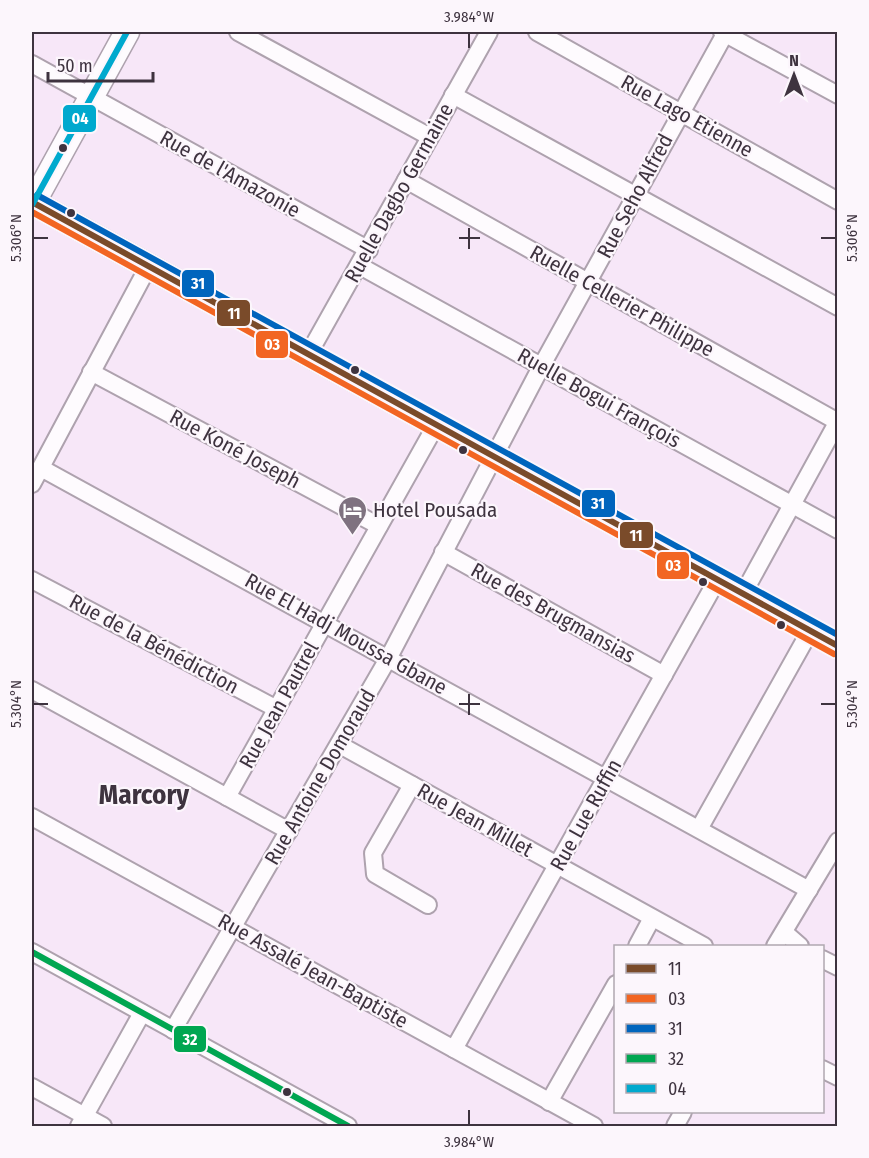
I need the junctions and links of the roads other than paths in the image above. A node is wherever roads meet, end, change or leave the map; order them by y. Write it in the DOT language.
graph roads {
  1 [pos="127,32"];
  2 [pos="238,32"];
  3 [pos="537,32"];
  4 [pos="724,32"];
  5 [pos="485,33"];
  6 [pos="32,64"];
  7 [pos="453,95"];
  8 [pos="837,95"];
  9 [pos="92,98"];
  10 [pos="681,113"];
  11 [pos="430,137"];
  12 [pos="406,180"];
  13 [pos="634,195"];
  14 [pos="837,201"];
  15 [pos="32,203"];
  16 [pos="369,250"];
  17 [pos="360,266"];
  18 [pos="147,267"];
  19 [pos="588,283"];
  20 [pos="837,307"];
  21 [pos="308,355"];
  22 [pos="542,365"];
  23 [pos="91,372"];
  24 [pos="837,422"];
  25 [pos="436,425"];
  26 [pos="494,457"];
  27 [pos="40,468"];
  28 [pos="32,484"];
  29 [pos="791,506"];
  30 [pos="379,526"];
  31 [pos="837,530"];
  32 [pos="443,552"];
  33 [pos="32,580"];
  34 [pos="717,580"];
  35 [pos="743,594"];
  36 [pos="325,622"];
  37 [pos="810,631"];
  38 [pos="837,646"];
  39 [pos="389,657"];
  40 [pos="664,675"];
  41 [pos="32,690"];
  42 [pos="277,709"];
  43 [pos="340,745"];
  44 [pos="606,778"];
  45 [pos="412,785"];
  46 [pos="227,796"];
  47 [pos="32,817"];
  48 [pos="699,829"];
  49 [pos="289,831"];
  50 [pos="837,841"];
  51 [pos="832,863"];
  52 [pos="557,866"];
  53 [pos="809,890"];
  54 [pos="428,905"];
  55 [pos="652,918"];
  56 [pos="231,925"];
  57 [pos="780,939"];
  58 [pos="638,945"];
  59 [pos="702,945"];
  60 [pos="797,945"];
  61 [pos="32,952"];
  62 [pos="614,986"];
  63 [pos="142,1013"];
  64 [pos="173,1030"];
  65 [pos="454,1049"];
  66 [pos="32,1087"];
  67 [pos="549,1102"];
  68 [pos="82,1121"];
  69 [pos="104,1126"];
  70 [pos="348,1126"];
  71 [pos="594,1126"];
  1 -- 9 [label="street"];
  2 -- 11 [label="street"];
  3 -- 10 [label="street, Rue Lago Etienne"];
  4 -- 8 [label="street"];
  4 -- 10 [label="street, Rue Seho Alfred"];
  5 -- 7 [label="street, Ruelle Dagbo Germaine"];
  6 -- 9 [label="street, Rue de l'Amazonie"];
  7 -- 11 [label="street, Ruelle Dagbo Germaine"];
  7 -- 13 [label="street"];
  9 -- 15 [label="street"];
  9 -- 16 [label="street, Rue de l'Amazonie"];
  10 -- 13 [label="street, Rue Seho Alfred"];
  10 -- 14 [label="street, Rue Lago Etienne"];
  11 -- 12 [label="street, Ruelle Dagbo Germaine"];
  12 -- 16 [label="street, Ruelle Dagbo Germaine"];
  12 -- 19 [label="street, Ruelle Cellerier Philippe"];
  13 -- 19 [label="street, Rue Seho Alfred"];
  13 -- 20 [label="street"];
  15 -- 18 [label="street"];
  16 -- 17 [label="street, Ruelle Dagbo Germaine"];
  17 -- 21 [label="street, Ruelle Dagbo Germaine"];
  17 -- 22 [label="street, Ruelle Bogui François"];
  18 -- 21 [label="street"];
  18 -- 23 [label="street"];
  19 -- 22 [label="street, Rue Seho Alfred"];
  19 -- 24 [label="street, Ruelle Cellerier Philippe"];
  21 -- 25 [label="street"];
  22 -- 26 [label="street, Rue Seho Alfred"];
  22 -- 29 [label="street, Ruelle Bogui François"];
  23 -- 27 [label="street"];
  23 -- 30 [label="street, Rue Koné Joseph"];
  24 -- 29 [label="street"];
  25 -- 26 [label="street"];
  25 -- 30 [label="street, Rue Jean Pautrel"];
  26 -- 32 [label="street, Rue Antoine Domoraud"];
  26 -- 34 [label="street"];
  27 -- 28 [label="street"];
  27 -- 36 [label="street, Rue El Hadj Moussa Gbane"];
  29 -- 31 [label="street, Ruelle Bogui François"];
  29 -- 35 [label="street"];
  30 -- 36 [label="street, Rue Jean Pautrel"];
  32 -- 39 [label="street, Rue Antoine Domoraud"];
  32 -- 40 [label="street, Rue des Brugmansias"];
  33 -- 42 [label="street, Rue de la Bénédiction"];
  34 -- 35 [label="street"];
  34 -- 40 [label="street, Rue Lue Ruffin"];
  35 -- 37 [label="street"];
  36 -- 39 [label="street, Rue El Hadj Moussa Gbane"];
  36 -- 42 [label="street, Rue Jean Pautrel"];
  37 -- 38 [label="street"];
  37 -- 48 [label="street"];
  39 -- 43 [label="street, Rue Antoine Domoraud"];
  39 -- 44 [label="street, Rue El Hadj Moussa Gbane"];
  40 -- 44 [label="street, Rue Lue Ruffin"];
  41 -- 46 [label="street"];
  42 -- 46 [label="street, Rue Jean Pautrel"];
  43 -- 45 [label="street, Rue Jean Millet"];
  43 -- 49 [label="street, Rue Antoine Domoraud"];
  44 -- 48 [label="street, Rue El Hadj Moussa Gbane"];
  44 -- 52 [label="street, Rue Lue Ruffin"];
  45 -- 52 [label="street, Rue Jean Millet"];
  45 -- 54 [label="street"];
  46 -- 49 [label="street"];
  47 -- 56 [label="street, Rue Assalé Jean-Baptiste"];
  48 -- 53 [label="street, Rue El Hadj Moussa Gbane"];
  49 -- 56 [label="street, Rue Antoine Domoraud"];
  50 -- 51 [label="street"];
  51 -- 53 [label="street"];
  52 -- 55 [label="street, Rue Jean Millet"];
  52 -- 65 [label="street, Rue Lue Ruffin"];
  53 -- 57 [label="street"];
  55 -- 58 [label="street"];
  55 -- 59 [label="street, Rue Jean Millet"];
  56 -- 64 [label="street, Rue Antoine Domoraud"];
  56 -- 65 [label="street, Rue Assalé Jean-Baptiste"];
  57 -- 60 [label="street"];
  61 -- 63 [label="street"];
  62 -- 67 [label="street"];
  63 -- 64 [label="street"];
  63 -- 68 [label="street"];
  64 -- 70 [label="street"];
  65 -- 67 [label="street, Rue Assalé Jean-Baptiste"];
  66 -- 68 [label="street"];
  67 -- 71 [label="street, Rue Assalé Jean-Baptiste"];
  68 -- 69 [label="street"];
}
